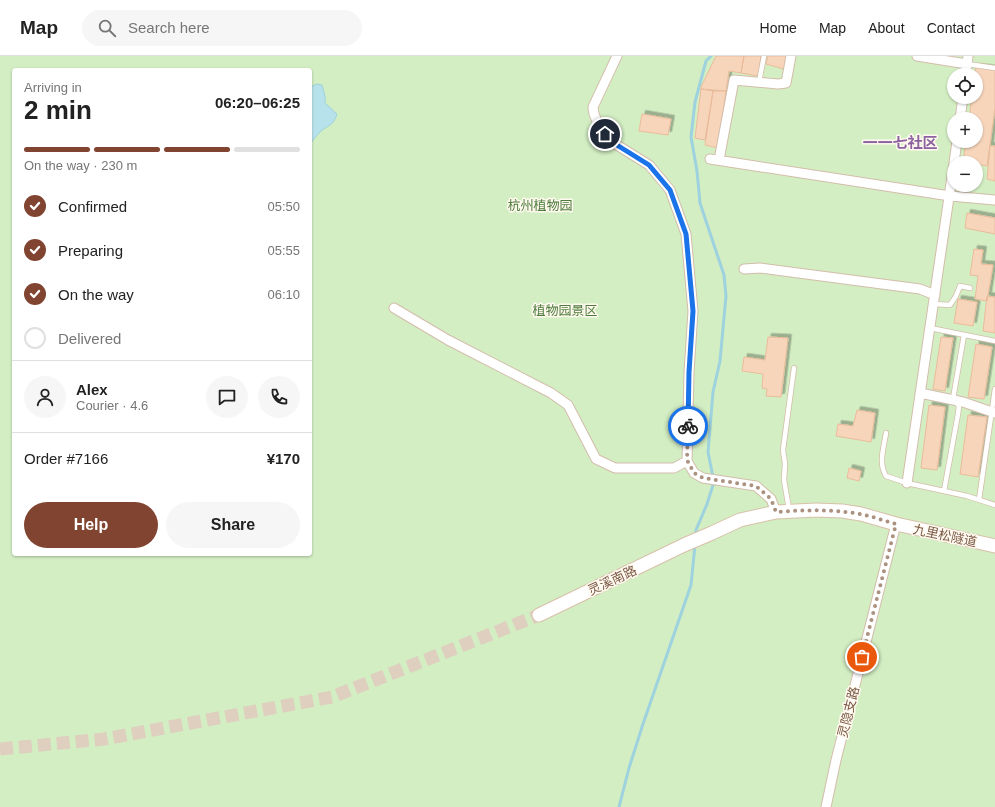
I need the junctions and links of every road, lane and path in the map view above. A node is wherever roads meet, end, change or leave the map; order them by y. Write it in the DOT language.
graph roads {
  1 [pos="617,56"];
  2 [pos="764,56"];
  3 [pos="791,56"];
  4 [pos="917,56"];
  5 [pos="968,60"];
  6 [pos="995,68"];
  7 [pos="759,82"];
  8 [pos="950,192"];
  9 [pos="950,196"];
  10 [pos="995,200"];
  11 [pos="744,269"];
  12 [pos="970,288"];
  13 [pos="934,299"];
  14 [pos="394,308"];
  15 [pos="930,328"];
  16 [pos="964,335"];
  17 [pos="995,342"];
  18 [pos="794,368"];
  19 [pos="995,389"];
  20 [pos="920,393"];
  21 [pos="953,399"];
  22 [pos="994,412"];
  23 [pos="886,433"];
  24 [pos="687,460"];
  25 [pos="907,483"];
  26 [pos="944,491"];
  27 [pos="979,500"];
  28 [pos="995,505"];
  29 [pos="789,511"];
  30 [pos="776,512"];
  31 [pos="896,524"];
  32 [pos="995,537"];
  33 [pos="995,546"];
  34 [pos="995,554"];
  35 [pos="539,615"];
  36 [pos="826,807"];
  1 -- 24 [label="street"];
  2 -- 7 [label="lane"];
  3 -- 7 [label="street"];
  4 -- 5 [label="street"];
  5 -- 6 [label="lane"];
  7 -- 9 [label="street"];
  8 -- 9 [label="street"];
  9 -- 10 [label="street"];
  9 -- 13 [label="street"];
  11 -- 13 [label="street"];
  12 -- 13 [label="lane"];
  13 -- 15 [label="street"];
  14 -- 24 [label="street"];
  15 -- 16 [label="lane"];
  15 -- 20 [label="street"];
  16 -- 17 [label="lane"];
  16 -- 21 [label="lane"];
  18 -- 29 [label="lane"];
  19 -- 22 [label="lane"];
  20 -- 21 [label="street"];
  20 -- 25 [label="street"];
  21 -- 22 [label="street"];
  21 -- 26 [label="lane"];
  22 -- 27 [label="lane"];
  23 -- 25 [label="lane"];
  24 -- 30 [label="street"];
  25 -- 26 [label="lane"];
  26 -- 27 [label="lane"];
  27 -- 28 [label="lane"];
  29 -- 30 [label="main road"];
  29 -- 31 [label="main road"];
  30 -- 35 [label="main road, 灵溪南路"];
  31 -- 32 [label="main road"];
  31 -- 33 [label="main road, 九里松隧道"];
  31 -- 34 [label="main road"];
  31 -- 36 [label="street, 灵隐支路"];
}
